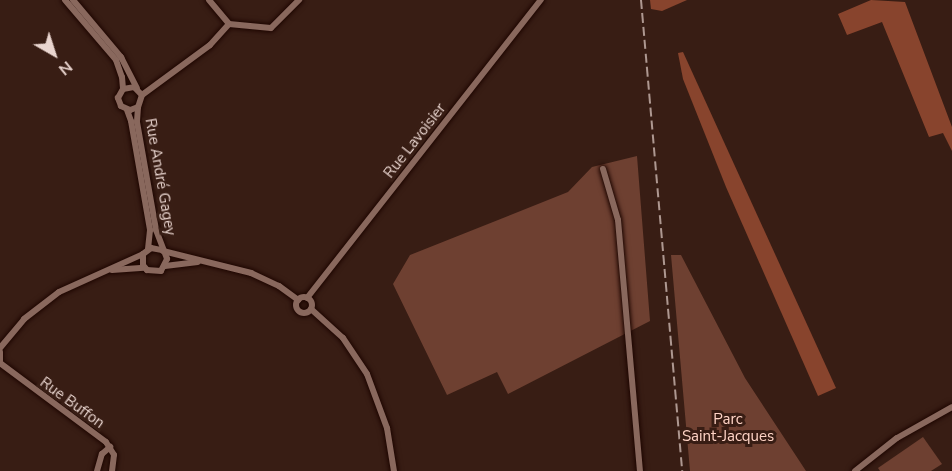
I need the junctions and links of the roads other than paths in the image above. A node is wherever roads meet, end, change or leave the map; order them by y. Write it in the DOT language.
graph roads {
  1 [pos="65,0"];
  2 [pos="73,0"];
  3 [pos="209,0"];
  4 [pos="298,0"];
  5 [pos="541,0"];
  6 [pos="229,24"];
  7 [pos="137,88"];
  8 [pos="123,89"];
  9 [pos="142,95"];
  10 [pos="138,107"];
  11 [pos="127,110"];
  12 [pos="603,169"];
  13 [pos="162,250"];
  14 [pos="146,252"];
  15 [pos="204,261"];
  16 [pos="165,266"];
  17 [pos="144,268"];
  18 [pos="103,271"];
  19 [pos="307,298"];
  20 [pos="298,300"];
  21 [pos="311,309"];
  22 [pos="0,348"];
  23 [pos="0,352"];
  24 [pos="0,364"];
  25 [pos="952,407"];
  26 [pos="110,447"];
  27 [pos="97,471"];
  28 [pos="112,471"];
  29 [pos="394,471"];
  30 [pos="640,471"];
  31 [pos="855,471"];
  1 -- 8 [label="street"];
  2 -- 7 [label="street"];
  3 -- 6 [label="street"];
  4 -- 6 [label="street"];
  5 -- 19 [label="street, Rue Lavoisier"];
  6 -- 9 [label="street"];
  7 -- 8 [label="street"];
  7 -- 9 [label="street"];
  8 -- 11 [label="street"];
  9 -- 10 [label="street"];
  10 -- 11 [label="street"];
  10 -- 13 [label="street, Rue André Gagey"];
  11 -- 14 [label="street, Rue André Gagey"];
  12 -- 30 [label="street"];
  13 -- 14 [label="street"];
  13 -- 15 [label="street"];
  13 -- 16 [label="street"];
  14 -- 17 [label="street"];
  14 -- 18 [label="street"];
  15 -- 16 [label="street"];
  15 -- 20 [label="street"];
  16 -- 17 [label="street"];
  17 -- 18 [label="street"];
  18 -- 22 [label="street"];
  19 -- 20 [label="street"];
  19 -- 21 [label="street"];
  20 -- 21 [label="street"];
  21 -- 29 [label="street"];
  23 -- 24 [label="street"];
  24 -- 26 [label="street, Rue Buffon"];
  25 -- 31 [label="street"];
  26 -- 27 [label="street"];
  26 -- 28 [label="street, Rue Buffon"];
}
